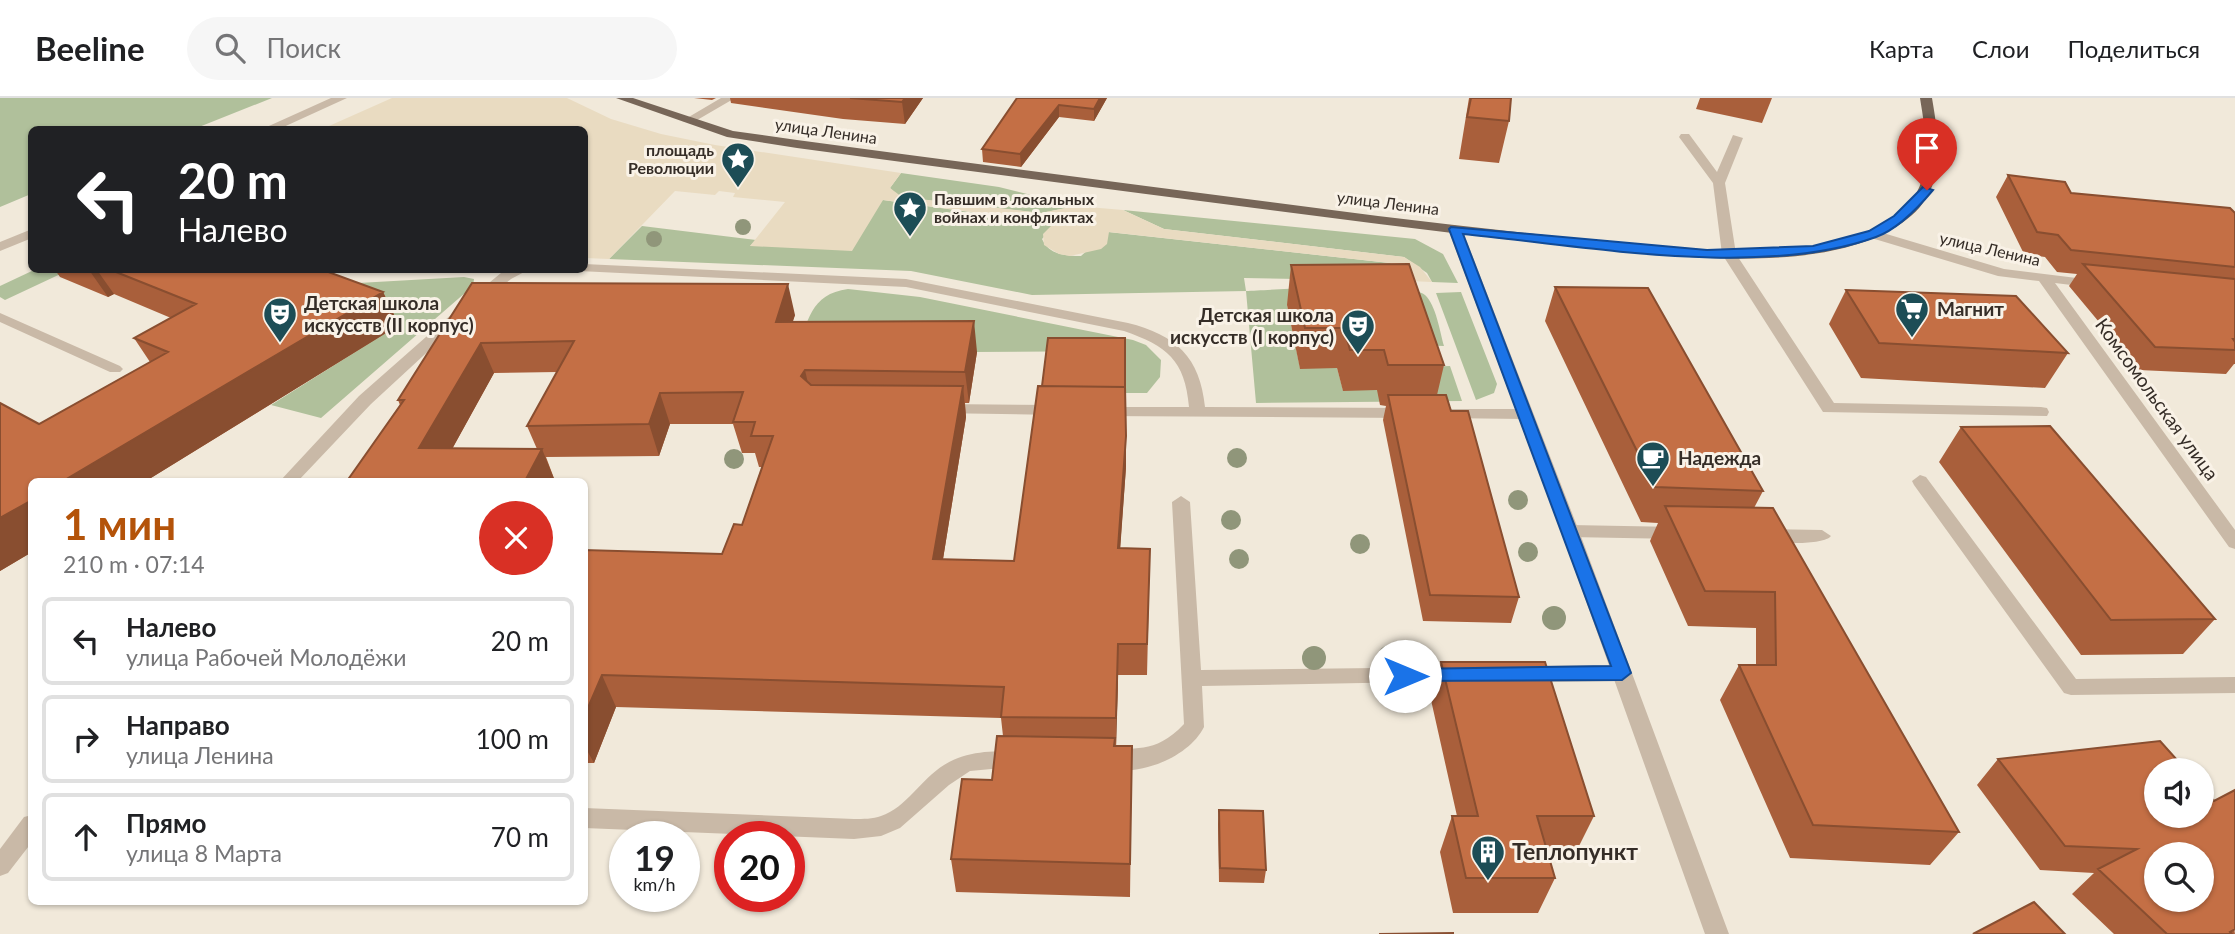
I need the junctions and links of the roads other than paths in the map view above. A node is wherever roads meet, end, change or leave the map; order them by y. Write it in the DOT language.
graph roads {
  1 [pos="341,98"];
  2 [pos="622,98"];
  3 [pos="729,98"];
  4 [pos="1926,98"];
  5 [pos="688,121"];
  6 [pos="275,126"];
  7 [pos="1685,137"];
  8 [pos="1737,138"];
  9 [pos="1718,183"];
  10 [pos="1455,229"];
  11 [pos="1874,234"];
  12 [pos="28,235"];
  13 [pos="0,247"];
  14 [pos="1729,254"];
  15 [pos="588,268"];
  16 [pos="516,273"];
  17 [pos="2045,280"];
  18 [pos="2113,286"];
  19 [pos="0,317"];
  20 [pos="115,369"];
  21 [pos="926,409"];
  22 [pos="1197,412"];
  23 [pos="2041,412"];
  24 [pos="1524,414"];
  25 [pos="291,478"];
  26 [pos="1920,481"];
  27 [pos="1181,502"];
  28 [pos="1570,531"];
  29 [pos="1702,533"];
  30 [pos="1742,534"];
  31 [pos="1822,536"];
  32 [pos="2235,543"];
  33 [pos="1622,673"];
  34 [pos="1192,678"];
  35 [pos="2235,685"];
  36 [pos="1042,760"];
  37 [pos="1081,760"];
  38 [pos="588,818"];
  39 [pos="28,829"];
  40 [pos="0,866"];
  41 [pos="1717,934"];
  1 -- 6 [label="street"];
  2 -- 5 [label="main road, улица Ленина"];
  3 -- 5 [label="street"];
  4 -- 11 [label="main road"];
  5 -- 10 [label="main road, улица Ленина"];
  7 -- 9 [label="street"];
  8 -- 9 [label="street"];
  9 -- 14 [label="street"];
  10 -- 14 [label="main road, улица Ленина"];
  10 -- 24 [label="street"];
  11 -- 14 [label="main road, улица Ленина"];
  11 -- 17 [label="street, улица Ленина"];
  12 -- 13 [label="street"];
  14 -- 23 [label="street"];
  15 -- 22 [label="street"];
  16 -- 25 [label="street"];
  17 -- 18 [label="street, улица Ленина"];
  17 -- 32 [label="street, Комсомольская улица"];
  19 -- 20 [label="street"];
  21 -- 22 [label="street"];
  22 -- 24 [label="street"];
  24 -- 28 [label="street"];
  26 -- 35 [label="street"];
  27 -- 34 [label="street"];
  28 -- 29 [label="street"];
  28 -- 33 [label="street"];
  30 -- 31 [label="street"];
  33 -- 34 [label="street"];
  33 -- 41 [label="street"];
  34 -- 37 [label="street"];
  36 -- 38 [label="street"];
  39 -- 40 [label="street"];
}
